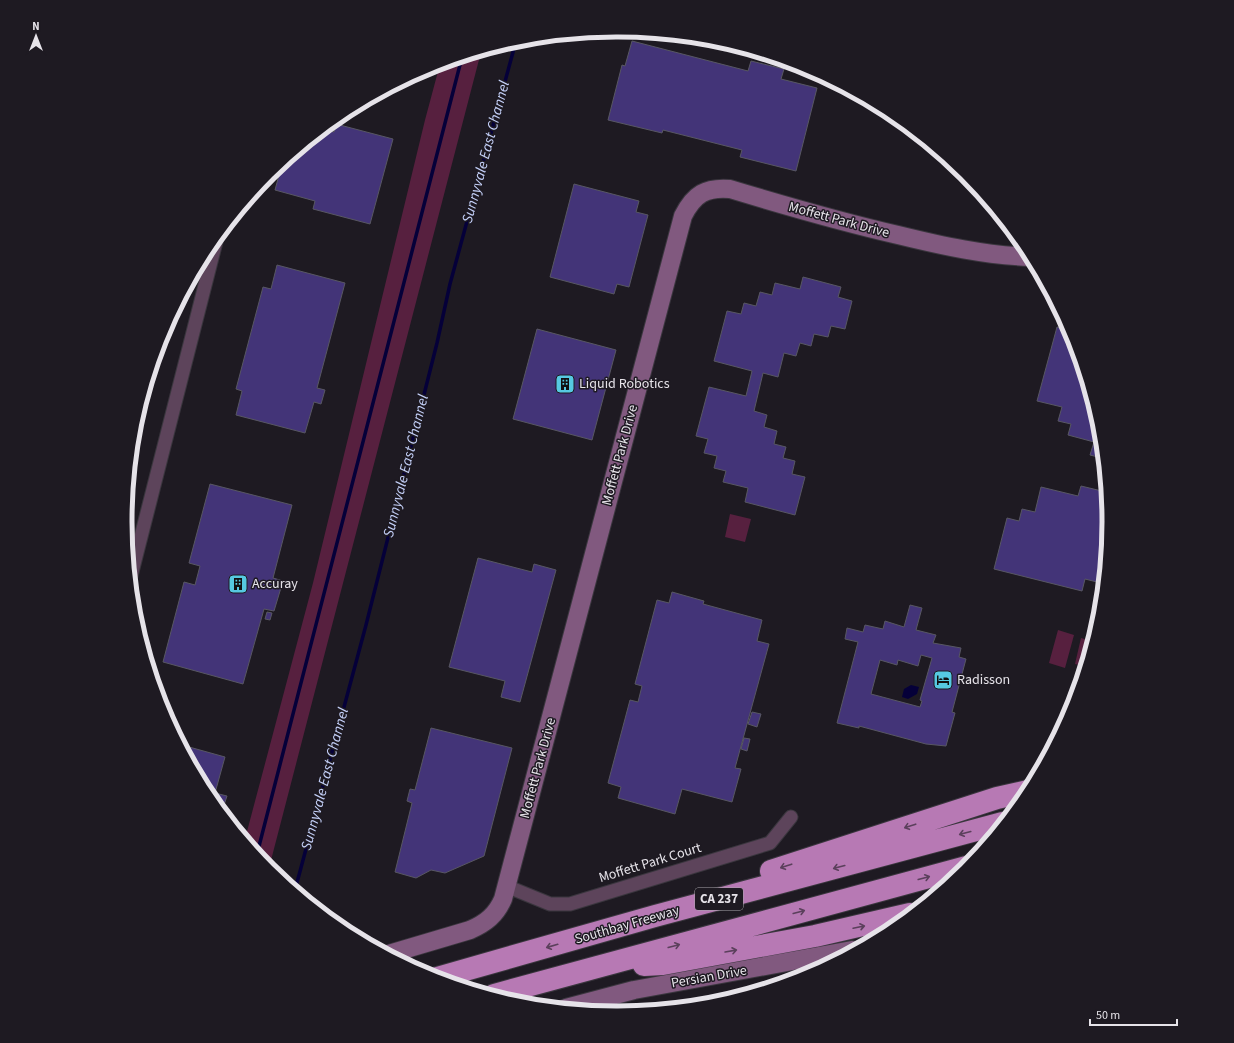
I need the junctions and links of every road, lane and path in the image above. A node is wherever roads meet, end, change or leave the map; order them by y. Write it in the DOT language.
graph roads {
  1 [pos="213,253"];
  2 [pos="1023,256"];
  3 [pos="135,561"];
  4 [pos="1024,784"];
  5 [pos="1018,793"];
  6 [pos="997,798"];
  7 [pos="791,817"];
  8 [pos="994,825"];
  9 [pos="953,871"];
  10 [pos="506,886"];
  11 [pos="655,916"];
  12 [pos="896,917"];
  13 [pos="396,952"];
  14 [pos="837,953"];
  15 [pos="595,967"];
  16 [pos="448,975"];
  17 [pos="504,992"];
  18 [pos="579,1004"];
  1 -- 3 [label="street"];
  2 -- 10 [label="street, Moffett Park Drive"];
  4 -- 6 [label="highway"];
  5 -- 6 [label="highway"];
  6 -- 11 [label="highway, one-way"];
  7 -- 10 [label="street, Moffett Park Court"];
  8 -- 11 [label="highway, Southbay Freeway / CA 237, one-way"];
  15 -- 9 [label="highway, CA 237, one-way"];
  10 -- 13 [label="street, Moffett Park Drive"];
  11 -- 16 [label="highway, Southbay Freeway / CA 237, one-way"];
  15 -- 12 [label="highway, one-way"];
  14 -- 18 [label="street, Persian Drive"];
  15 -- 17 [label="highway, CA 237"];
}
